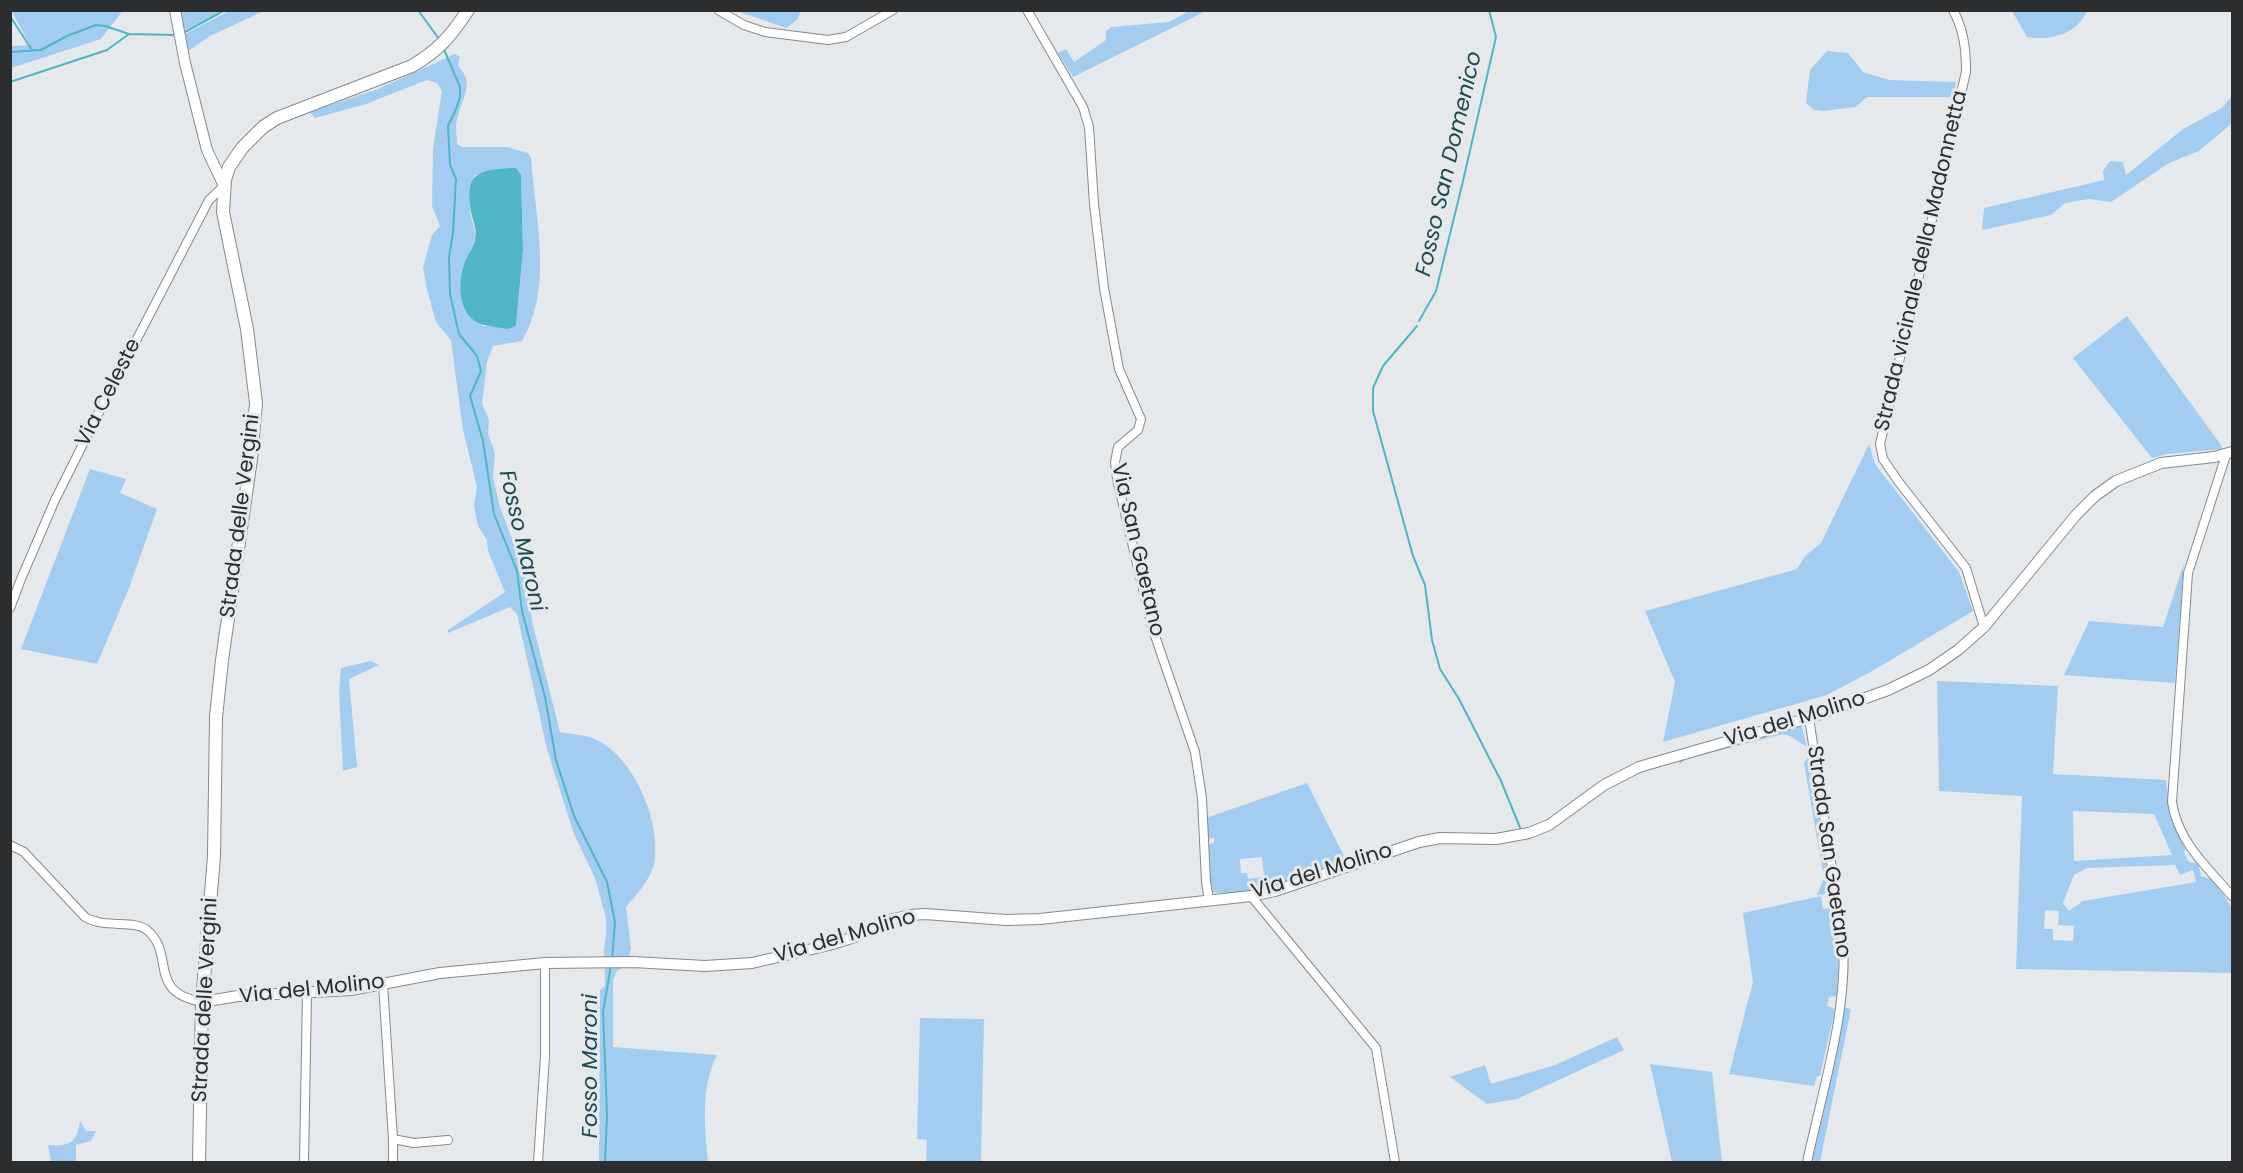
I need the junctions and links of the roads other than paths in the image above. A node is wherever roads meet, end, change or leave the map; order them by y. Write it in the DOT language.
graph roads {
  1 [pos="175,10"];
  2 [pos="468,10"];
  3 [pos="718,10"];
  4 [pos="893,10"];
  5 [pos="1027,10"];
  6 [pos="1953,10"];
  7 [pos="224,186"];
  8 [pos="2229,453"];
  9 [pos="10,608"];
  10 [pos="1984,627"];
  11 [pos="1809,718"];
  12 [pos="10,845"];
  13 [pos="1251,896"];
  14 [pos="2232,896"];
  15 [pos="1209,900"];
  16 [pos="545,963"];
  17 [pos="383,984"];
  18 [pos="307,994"];
  19 [pos="202,1002"];
  20 [pos="393,1139"];
  21 [pos="448,1140"];
  22 [pos="199,1162"];
  23 [pos="304,1162"];
  24 [pos="393,1162"];
  25 [pos="538,1162"];
  26 [pos="1395,1162"];
  27 [pos="1807,1162"];
  1 -- 7 [label="street"];
  2 -- 7 [label="main road, Strada delle Vergini"];
  3 -- 4 [label="street"];
  5 -- 15 [label="street, Via San Gaetano"];
  6 -- 10 [label="street, Strada vicinale della Madonnetta"];
  7 -- 9 [label="street, Via Celeste"];
  7 -- 19 [label="main road, Strada delle Vergini"];
  8 -- 10 [label="street, Via del Molino"];
  8 -- 14 [label="street, Via del Molino"];
  10 -- 11 [label="street, Via del Molino"];
  11 -- 13 [label="street, Via del Molino"];
  11 -- 27 [label="street, Strada San Gaetano"];
  12 -- 19 [label="street"];
  13 -- 15 [label="street, Via del Molino"];
  13 -- 26 [label="street"];
  15 -- 16 [label="street, Via del Molino"];
  16 -- 17 [label="street, Via del Molino"];
  16 -- 25 [label="street"];
  17 -- 18 [label="street, Via del Molino"];
  17 -- 20 [label="street"];
  18 -- 19 [label="street, Via del Molino"];
  18 -- 23 [label="street"];
  19 -- 22 [label="main road, Strada delle Vergini"];
  20 -- 21 [label="street"];
  20 -- 24 [label="street"];
}
